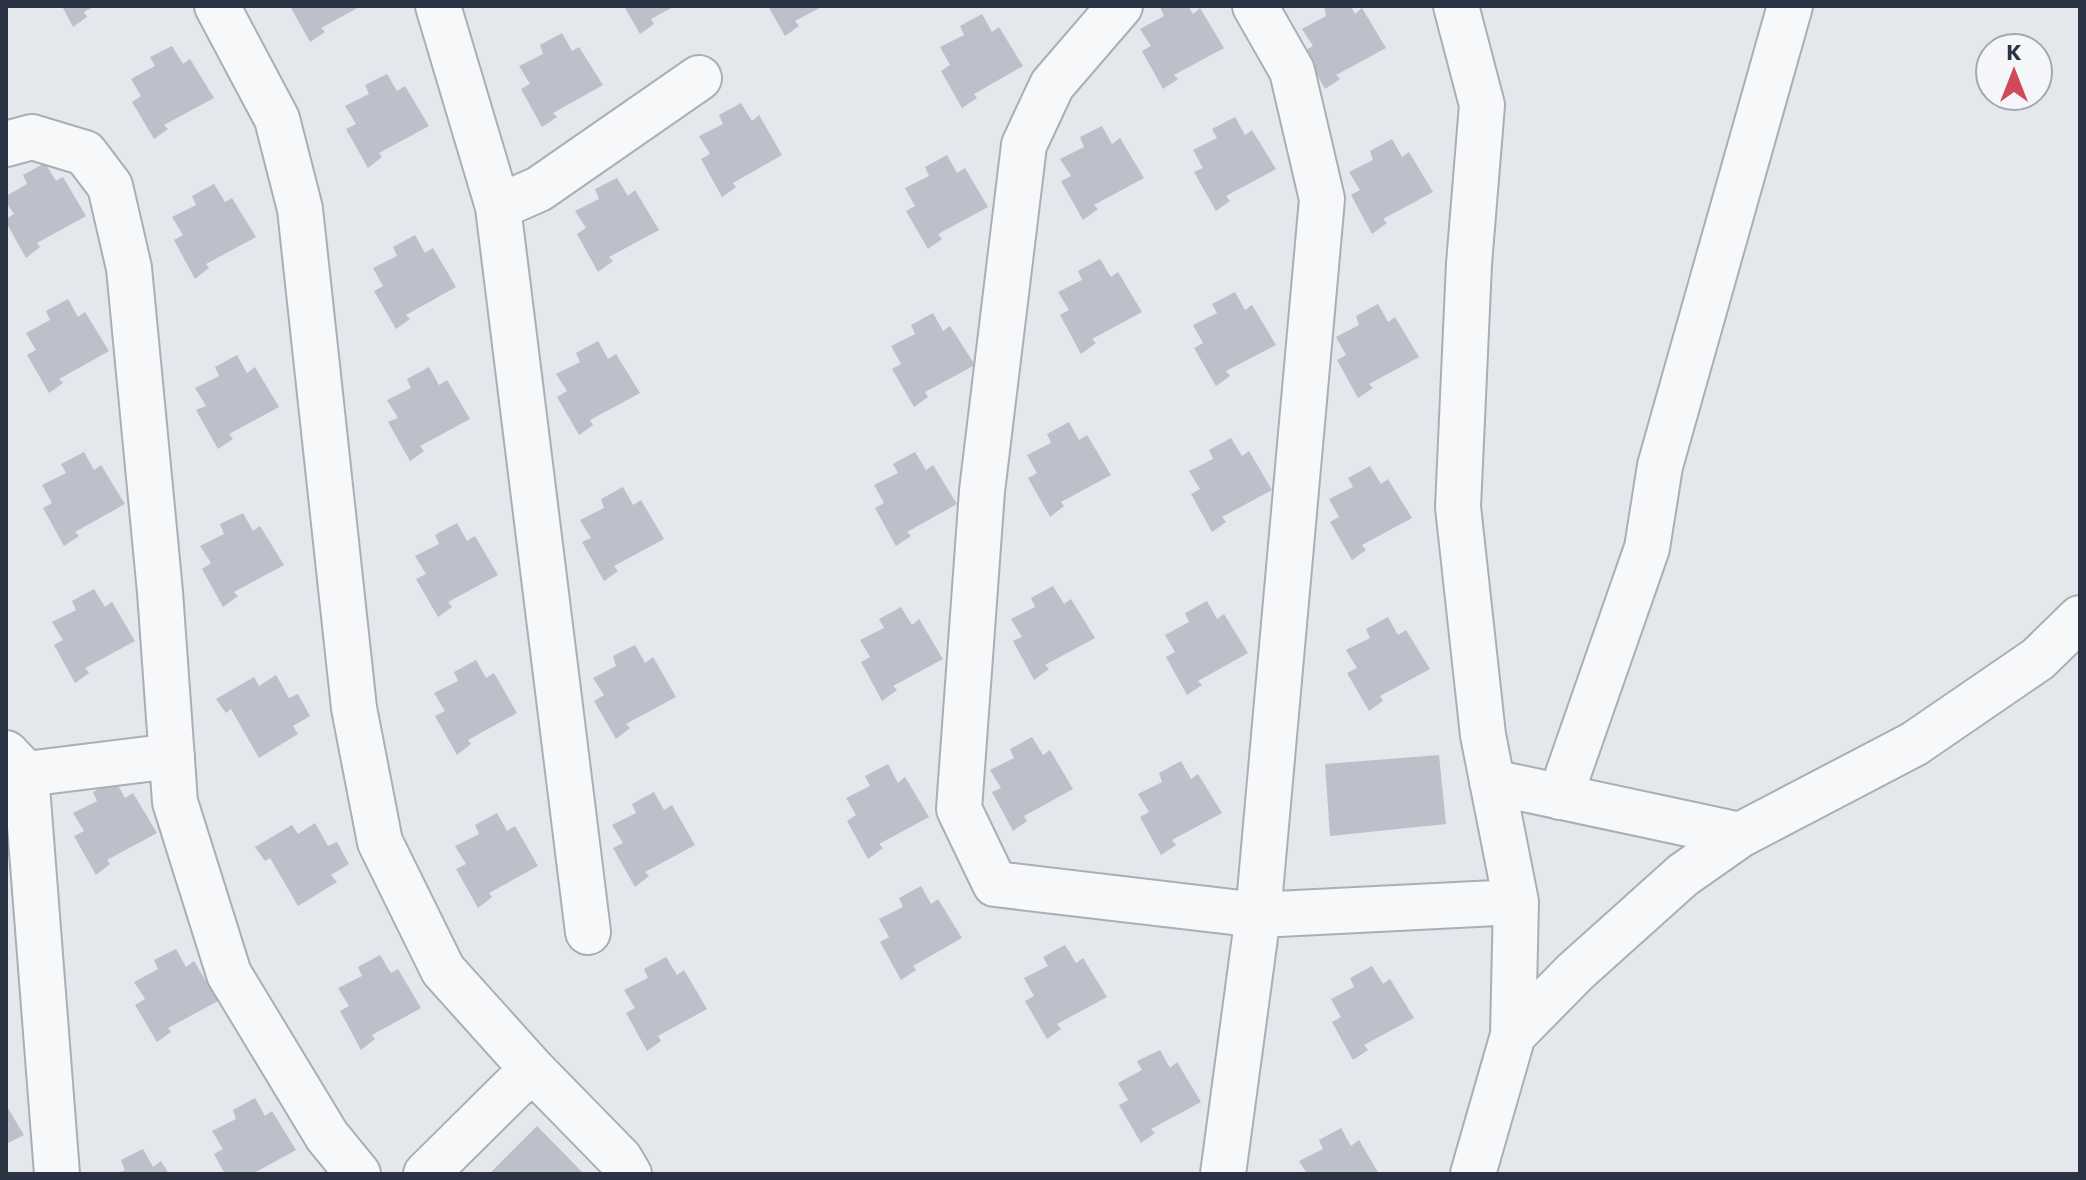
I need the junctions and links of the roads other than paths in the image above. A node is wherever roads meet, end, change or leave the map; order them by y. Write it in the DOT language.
graph roads {
  1 [pos="217,6"];
  2 [pos="438,6"];
  3 [pos="1120,6"];
  4 [pos="1255,6"];
  5 [pos="1456,6"];
  6 [pos="1790,6"];
  7 [pos="699,78"];
  8 [pos="6,144"];
  9 [pos="498,207"];
  10 [pos="2080,618"];
  11 [pos="172,756"];
  12 [pos="16,763"];
  13 [pos="1492,782"];
  14 [pos="1560,797"];
  15 [pos="1740,835"];
  16 [pos="1516,902"];
  17 [pos="1258,915"];
  18 [pos="588,932"];
  19 [pos="1513,1035"];
  20 [pos="532,1069"];
  21 [pos="57,1174"];
  22 [pos="358,1174"];
  23 [pos="426,1174"];
  24 [pos="629,1174"];
  25 [pos="1223,1174"];
  26 [pos="1473,1174"];
  1 -- 20 [label="street"];
  2 -- 9 [label="street"];
  3 -- 17 [label="street"];
  4 -- 17 [label="street"];
  5 -- 13 [label="street"];
  6 -- 14 [label="street"];
  7 -- 9 [label="street"];
  8 -- 11 [label="street"];
  9 -- 18 [label="street"];
  10 -- 15 [label="street"];
  11 -- 12 [label="street"];
  11 -- 22 [label="street"];
  12 -- 21 [label="street"];
  13 -- 14 [label="street"];
  13 -- 16 [label="street"];
  14 -- 15 [label="street"];
  15 -- 19 [label="street"];
  16 -- 17 [label="street"];
  16 -- 19 [label="street"];
  17 -- 25 [label="street"];
  19 -- 26 [label="street"];
  20 -- 23 [label="street"];
  20 -- 24 [label="street"];
}
